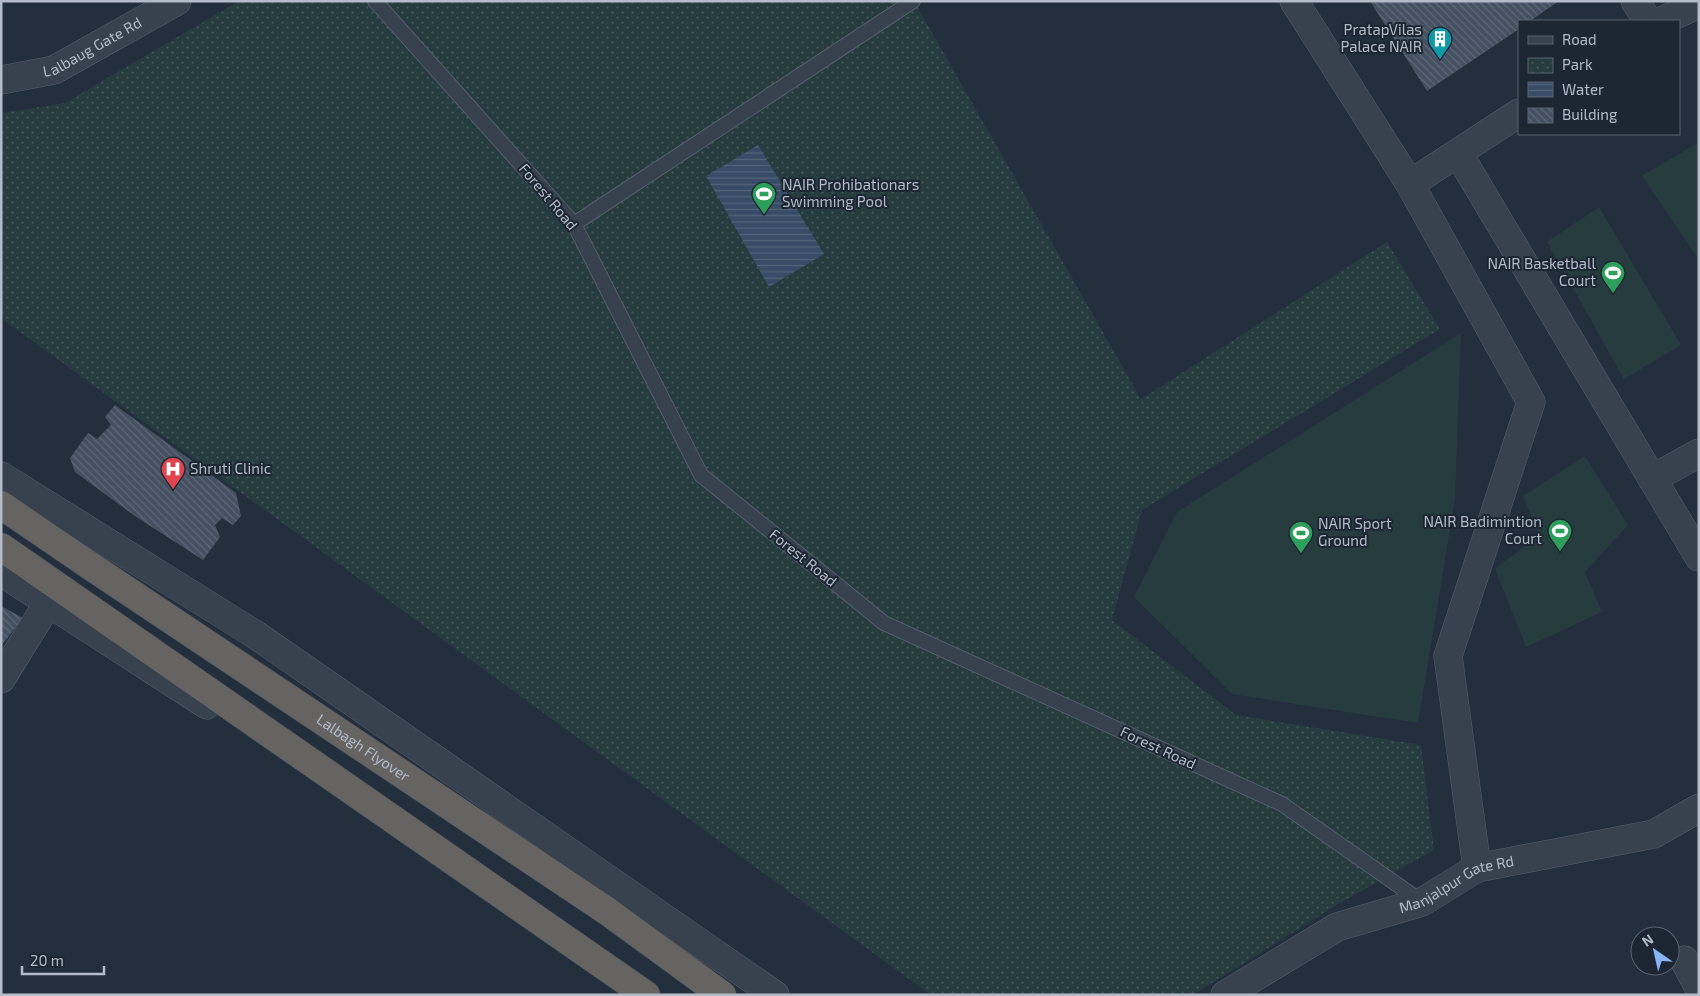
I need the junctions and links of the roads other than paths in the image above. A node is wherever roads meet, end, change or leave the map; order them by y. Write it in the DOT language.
graph roads {
  1 [pos="177,1"];
  2 [pos="375,1"];
  3 [pos="913,1"];
  4 [pos="1294,1"];
  5 [pos="1635,1"];
  6 [pos="1699,4"];
  7 [pos="1647,20"];
  8 [pos="1664,20"];
  9 [pos="1,80"];
  10 [pos="1518,114"];
  11 [pos="1458,152"];
  12 [pos="1410,184"];
  13 [pos="574,224"];
  14 [pos="1699,452"];
  15 [pos="1,476"];
  16 [pos="1652,479"];
  17 [pos="1,505"];
  18 [pos="1,547"];
  19 [pos="1699,557"];
  20 [pos="1,572"];
  21 [pos="48,603"];
  22 [pos="1,679"];
  23 [pos="1699,808"];
  24 [pos="1477,868"];
  25 [pos="1422,902"];
  26 [pos="1684,960"];
  27 [pos="1699,988"];
  28 [pos="622,995"];
  29 [pos="646,995"];
  30 [pos="722,995"];
  31 [pos="775,995"];
  32 [pos="1225,995"];
  1 -- 9 [label="street, Lalbaug Gate Rd"];
  2 -- 13 [label="lane, Forest Road"];
  3 -- 13 [label="lane"];
  4 -- 12 [label="street"];
  5 -- 7 [label="street"];
  6 -- 8 [label="street"];
  10 -- 11 [label="street"];
  11 -- 12 [label="street"];
  11 -- 16 [label="street"];
  12 -- 24 [label="street"];
  13 -- 25 [label="lane, Forest Road"];
  14 -- 16 [label="street"];
  15 -- 31 [label="street"];
  16 -- 19 [label="street"];
  17 -- 30 [label="highway, Lalbagh Flyover"];
  18 -- 29 [label="highway"];
  20 -- 21 [label="street"];
  21 -- 22 [label="street"];
  21 -- 28 [label="street"];
  23 -- 24 [label="street, Manjalpur Gate Rd"];
  24 -- 25 [label="street, Manjalpur Gate Rd"];
  25 -- 32 [label="street, Manjalpur Gate Rd"];
  26 -- 27 [label="street"];
}
